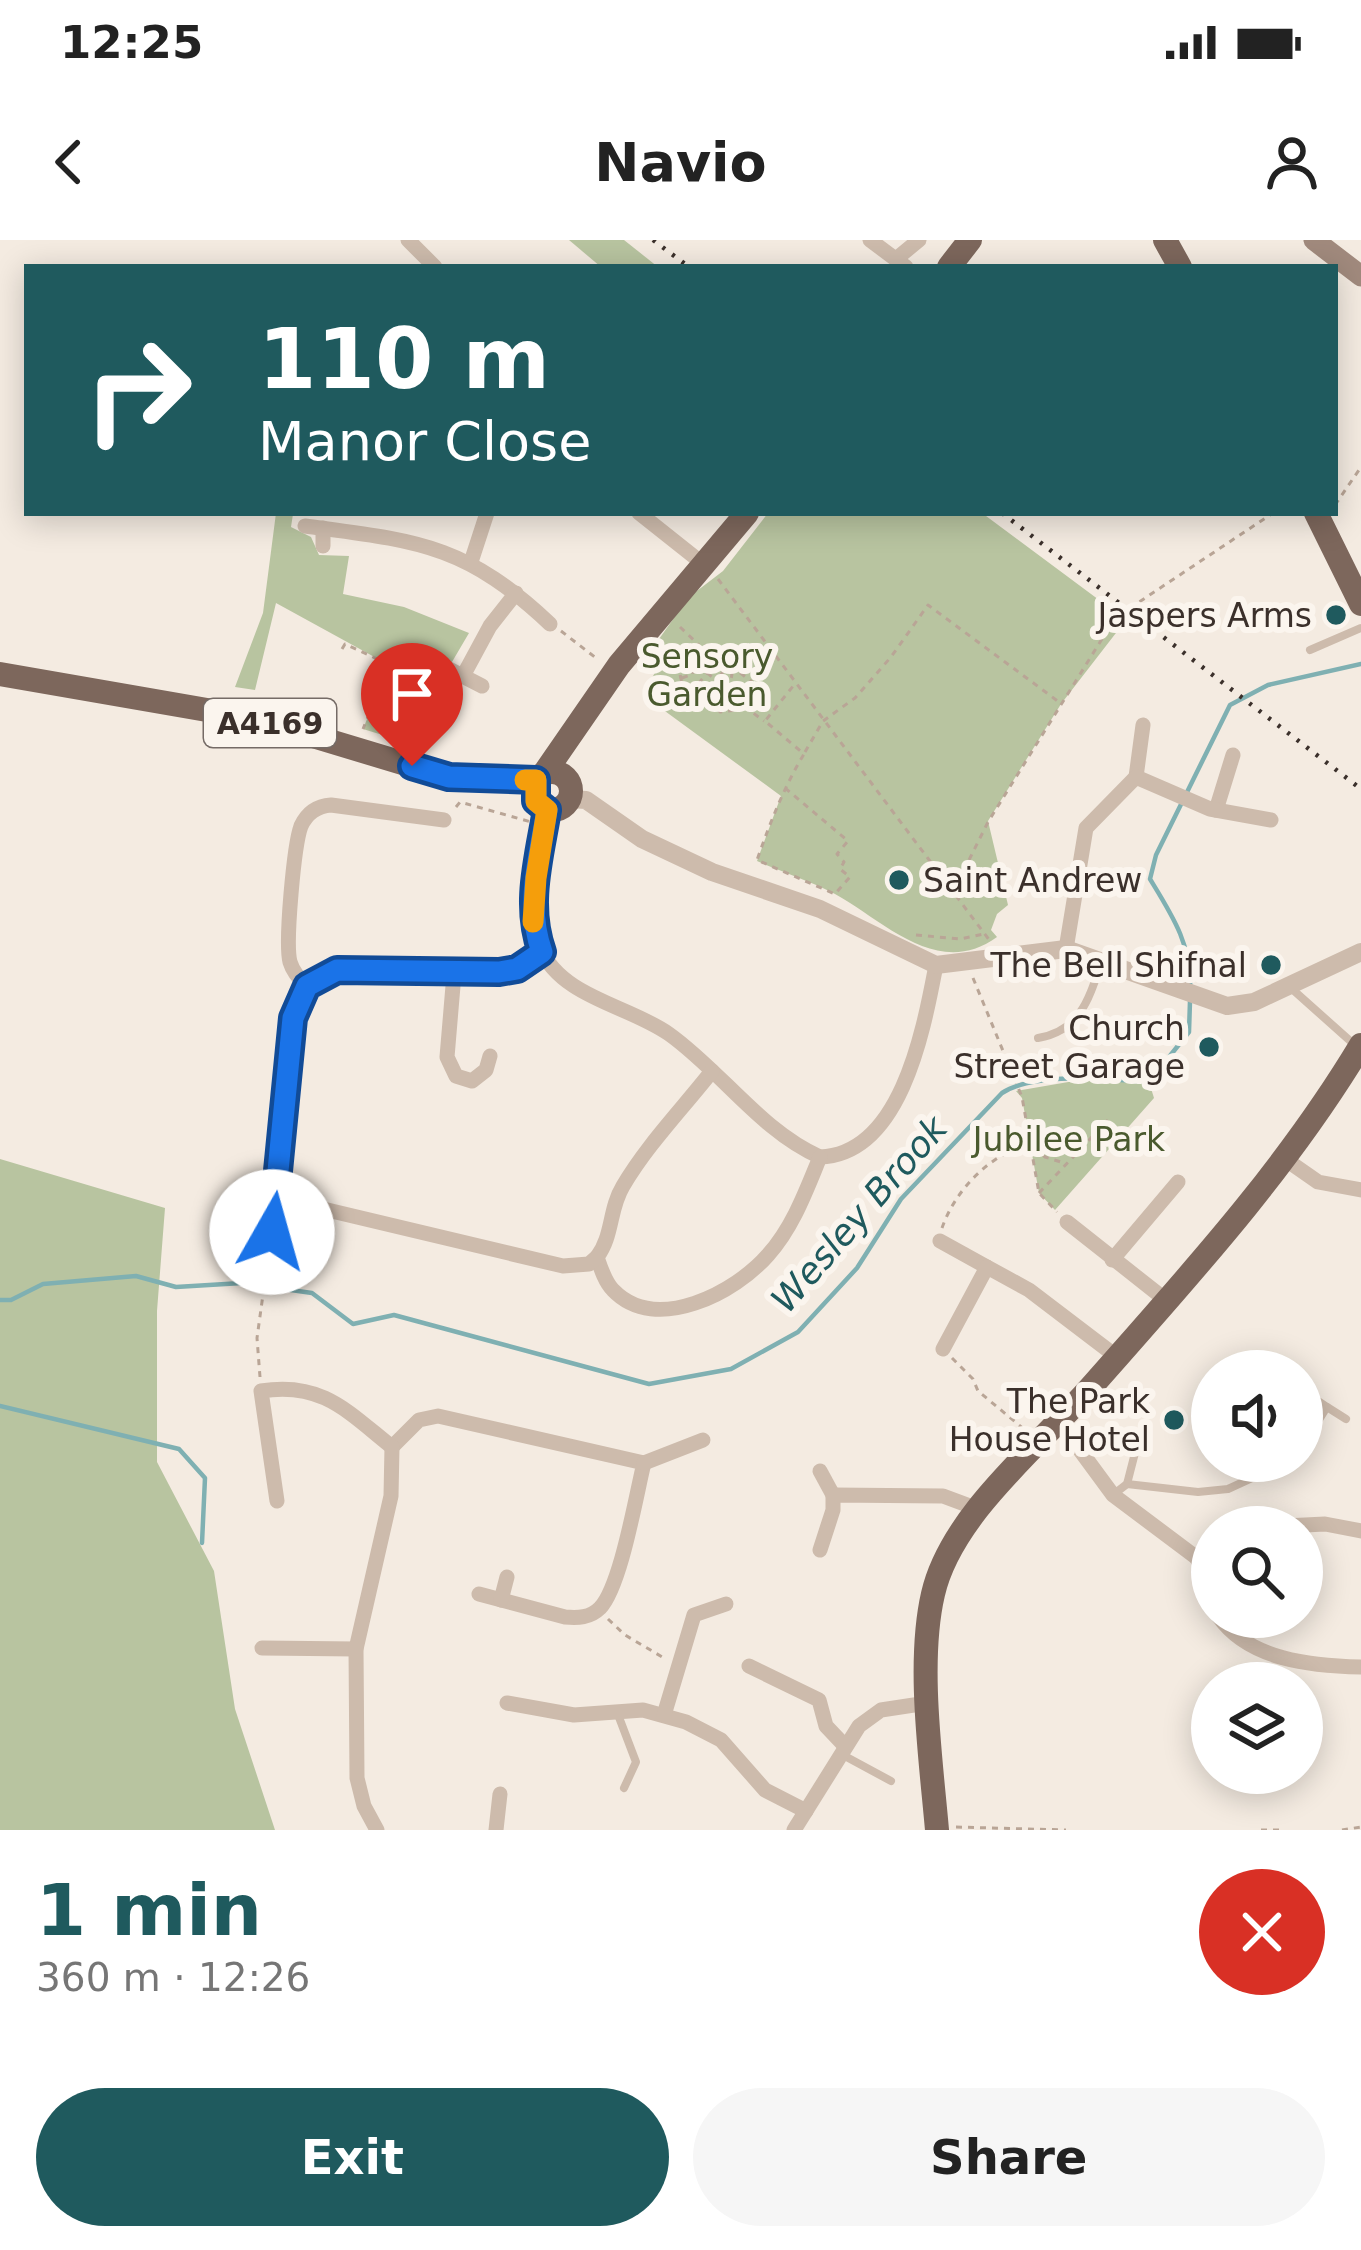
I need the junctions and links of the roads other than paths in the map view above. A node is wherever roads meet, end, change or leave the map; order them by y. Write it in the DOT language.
graph roads {
  1 [pos="408,240"];
  2 [pos="870,240"];
  3 [pos="920,240"];
  4 [pos="970,240"];
  5 [pos="1322,242"];
  6 [pos="901,263"];
  7 [pos="432,264"];
  8 [pos="951,264"];
  9 [pos="1361,276"];
  10 [pos="486,516"];
  11 [pos="643,516"];
  12 [pos="745,516"];
  13 [pos="1317,516"];
  14 [pos="305,526"];
  15 [pos="323,528"];
  16 [pos="323,546"];
  17 [pos="470,562"];
  18 [pos="702,562"];
  19 [pos="516,593"];
  20 [pos="1361,604"];
  21 [pos="550,624"];
  22 [pos="1361,628"];
  23 [pos="1310,650"];
  24 [pos="447,668"];
  25 [pos="0,674"];
  26 [pos="464,676"];
  27 [pos="482,686"];
  28 [pos="1143,725"];
  29 [pos="1233,755"];
  30 [pos="1136,777"];
  31 [pos="551,794"];
  32 [pos="1216,810"];
  33 [pos="444,820"];
  34 [pos="1271,820"];
  35 [pos="1066,950"];
  36 [pos="542,952"];
  37 [pos="1361,952"];
  38 [pos="1102,962"];
  39 [pos="936,965"];
  40 [pos="454,974"];
  41 [pos="1286,984"];
  42 [pos="307,986"];
  43 [pos="1038,1038"];
  44 [pos="1360,1047"];
  45 [pos="490,1056"];
  46 [pos="712,1071"];
  47 [pos="820,1157"];
  48 [pos="1285,1159"];
  49 [pos="1178,1183"];
  50 [pos="1361,1190"];
  51 [pos="277,1198"];
  52 [pos="1067,1222"];
  53 [pos="940,1241"];
  54 [pos="597,1258"];
  55 [pos="1112,1260"];
  56 [pos="988,1267"];
  57 [pos="266,1271"];
  58 [pos="1167,1301"];
  59 [pos="943,1349"];
  60 [pos="1117,1358"];
  61 [pos="1323,1404"];
  62 [pos="1327,1407"];
  63 [pos="1323,1413"];
  64 [pos="1346,1419"];
  65 [pos="1060,1423"];
  66 [pos="703,1440"];
  67 [pos="392,1448"];
  68 [pos="1136,1449"];
  69 [pos="644,1463"];
  70 [pos="820,1471"];
  71 [pos="1243,1482"];
  72 [pos="1127,1484"];
  73 [pos="833,1495"];
  74 [pos="1113,1495"];
  75 [pos="278,1501"];
  76 [pos="978,1509"];
  77 [pos="1323,1524"];
  78 [pos="1361,1531"];
  79 [pos="820,1550"];
  80 [pos="1191,1554"];
  81 [pos="507,1577"];
  82 [pos="479,1594"];
  83 [pos="501,1600"];
  84 [pos="725,1604"];
  85 [pos="1241,1638"];
  86 [pos="262,1648"];
  87 [pos="356,1649"];
  88 [pos="749,1666"];
  89 [pos="1361,1667"];
  90 [pos="507,1703"];
  91 [pos="927,1703"];
  92 [pos="616,1711"];
  93 [pos="664,1715"];
  94 [pos="842,1749"];
  95 [pos="891,1781"];
  96 [pos="624,1788"];
  97 [pos="500,1794"];
  98 [pos="806,1811"];
  99 [pos="936,1828"];
  100 [pos="377,1830"];
  101 [pos="496,1830"];
  102 [pos="794,1830"];
  1 -- 7 [label="street"];
  2 -- 6 [label="street"];
  3 -- 6 [label="street"];
  4 -- 8 [label="main road"];
  5 -- 9 [label="main road"];
  10 -- 17 [label="street"];
  11 -- 18 [label="street"];
  12 -- 18 [label="main road"];
  13 -- 20 [label="main road"];
  14 -- 15 [label="street"];
  15 -- 16 [label="street"];
  15 -- 17 [label="street"];
  17 -- 19 [label="street"];
  18 -- 31 [label="main road"];
  19 -- 21 [label="street"];
  19 -- 26 [label="street"];
  22 -- 23 [label="lane"];
  24 -- 26 [label="street"];
  25 -- 31 [label="main road, A4169"];
  26 -- 27 [label="street"];
  28 -- 30 [label="street"];
  29 -- 32 [label="street"];
  30 -- 32 [label="street"];
  30 -- 35 [label="street"];
  31 -- 36 [label="street"];
  31 -- 39 [label="street"];
  32 -- 34 [label="street"];
  33 -- 42 [label="street"];
  35 -- 38 [label="street"];
  35 -- 39 [label="street"];
  36 -- 40 [label="street"];
  36 -- 46 [label="street"];
  37 -- 41 [label="street"];
  38 -- 41 [label="street"];
  38 -- 43 [label="lane"];
  39 -- 47 [label="street"];
  40 -- 42 [label="street"];
  40 -- 45 [label="street"];
  41 -- 44 [label="lane"];
  42 -- 51 [label="street"];
  44 -- 48 [label="main road"];
  46 -- 47 [label="street"];
  46 -- 54 [label="street"];
  47 -- 54 [label="street"];
  48 -- 50 [label="street"];
  48 -- 58 [label="main road"];
  49 -- 55 [label="street"];
  51 -- 54 [label="street"];
  51 -- 57 [label="street"];
  52 -- 55 [label="street"];
  53 -- 56 [label="street"];
  55 -- 58 [label="street"];
  56 -- 59 [label="street"];
  56 -- 60 [label="street"];
  58 -- 60 [label="main road"];
  60 -- 65 [label="main road"];
  61 -- 62 [label="lane"];
  62 -- 63 [label="lane"];
  62 -- 64 [label="lane"];
  65 -- 74 [label="street"];
  65 -- 76 [label="main road"];
  66 -- 69 [label="street"];
  67 -- 69 [label="street"];
  67 -- 75 [label="street"];
  67 -- 87 [label="street"];
  68 -- 72 [label="lane"];
  69 -- 83 [label="street"];
  70 -- 73 [label="street"];
  71 -- 72 [label="lane"];
  72 -- 74 [label="lane"];
  73 -- 76 [label="street"];
  73 -- 79 [label="street"];
  74 -- 80 [label="street"];
  76 -- 91 [label="main road"];
  77 -- 78 [label="street"];
  81 -- 83 [label="street"];
  82 -- 83 [label="street"];
  84 -- 93 [label="street"];
  85 -- 89 [label="street"];
  86 -- 87 [label="street"];
  87 -- 100 [label="street"];
  88 -- 94 [label="street"];
  90 -- 92 [label="street"];
  91 -- 94 [label="street"];
  91 -- 99 [label="main road"];
  92 -- 93 [label="street"];
  92 -- 96 [label="lane"];
  93 -- 98 [label="street"];
  94 -- 95 [label="lane"];
  94 -- 98 [label="street"];
  97 -- 101 [label="street"];
  98 -- 102 [label="street"];
}
